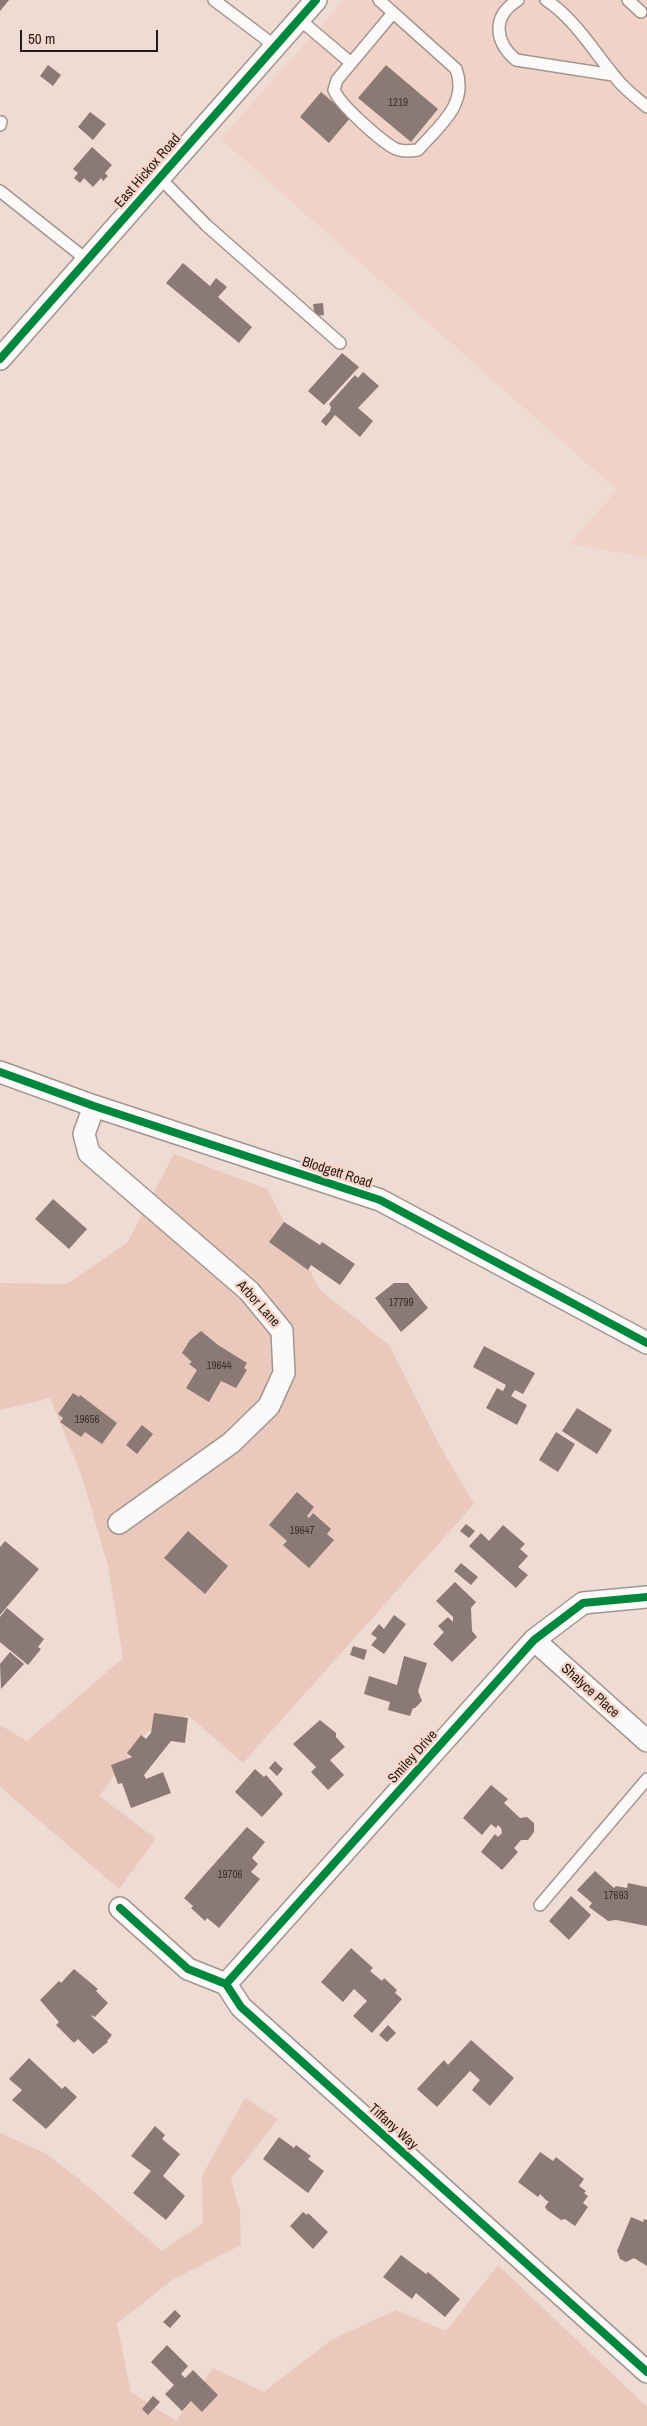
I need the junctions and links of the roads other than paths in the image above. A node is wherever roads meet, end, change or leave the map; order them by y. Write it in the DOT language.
graph roads {
  1 [pos="214,0"];
  2 [pos="316,0"];
  3 [pos="379,0"];
  4 [pos="518,0"];
  5 [pos="546,0"];
  6 [pos="628,0"];
  7 [pos="393,12"];
  8 [pos="641,12"];
  9 [pos="299,19"];
  10 [pos="275,46"];
  11 [pos="351,63"];
  12 [pos="613,75"];
  13 [pos="647,107"];
  14 [pos="160,178"];
  15 [pos="0,191"];
  16 [pos="87,260"];
  17 [pos="7,337"];
  18 [pos="340,343"];
  19 [pos="0,359"];
  20 [pos="0,1072"];
  21 [pos="94,1106"];
  22 [pos="647,1343"];
  23 [pos="119,1523"];
  24 [pos="647,1597"];
  25 [pos="534,1640"];
  26 [pos="647,1741"];
  27 [pos="647,1779"];
  28 [pos="540,1906"];
  29 [pos="120,1908"];
  30 [pos="226,1984"];
  31 [pos="647,2372"];
  1 -- 10 [label="lane"];
  2 -- 9 [label="street, East Hickox Road"];
  3 -- 7 [label="lane"];
  4 -- 12 [label="lane"];
  5 -- 12 [label="lane"];
  6 -- 8 [label="lane"];
  7 -- 11 [label="lane"];
  7 -- 11 [label="lane"];
  9 -- 10 [label="street, East Hickox Road"];
  9 -- 11 [label="lane"];
  10 -- 14 [label="street, East Hickox Road"];
  12 -- 13 [label="lane"];
  14 -- 16 [label="street, East Hickox Road"];
  14 -- 18 [label="lane"];
  15 -- 16 [label="lane"];
  16 -- 17 [label="street, East Hickox Road"];
  17 -- 19 [label="street, East Hickox Road"];
  20 -- 21 [label="street, Blodgett Road"];
  21 -- 22 [label="street, Blodgett Road"];
  21 -- 23 [label="street, Arbor Lane"];
  24 -- 25 [label="street, Smiley Drive"];
  25 -- 26 [label="street, Shalyce Place"];
  25 -- 30 [label="street, Smiley Drive"];
  27 -- 28 [label="lane"];
  29 -- 30 [label="street"];
  30 -- 31 [label="street, Tiffany Way"];
}
